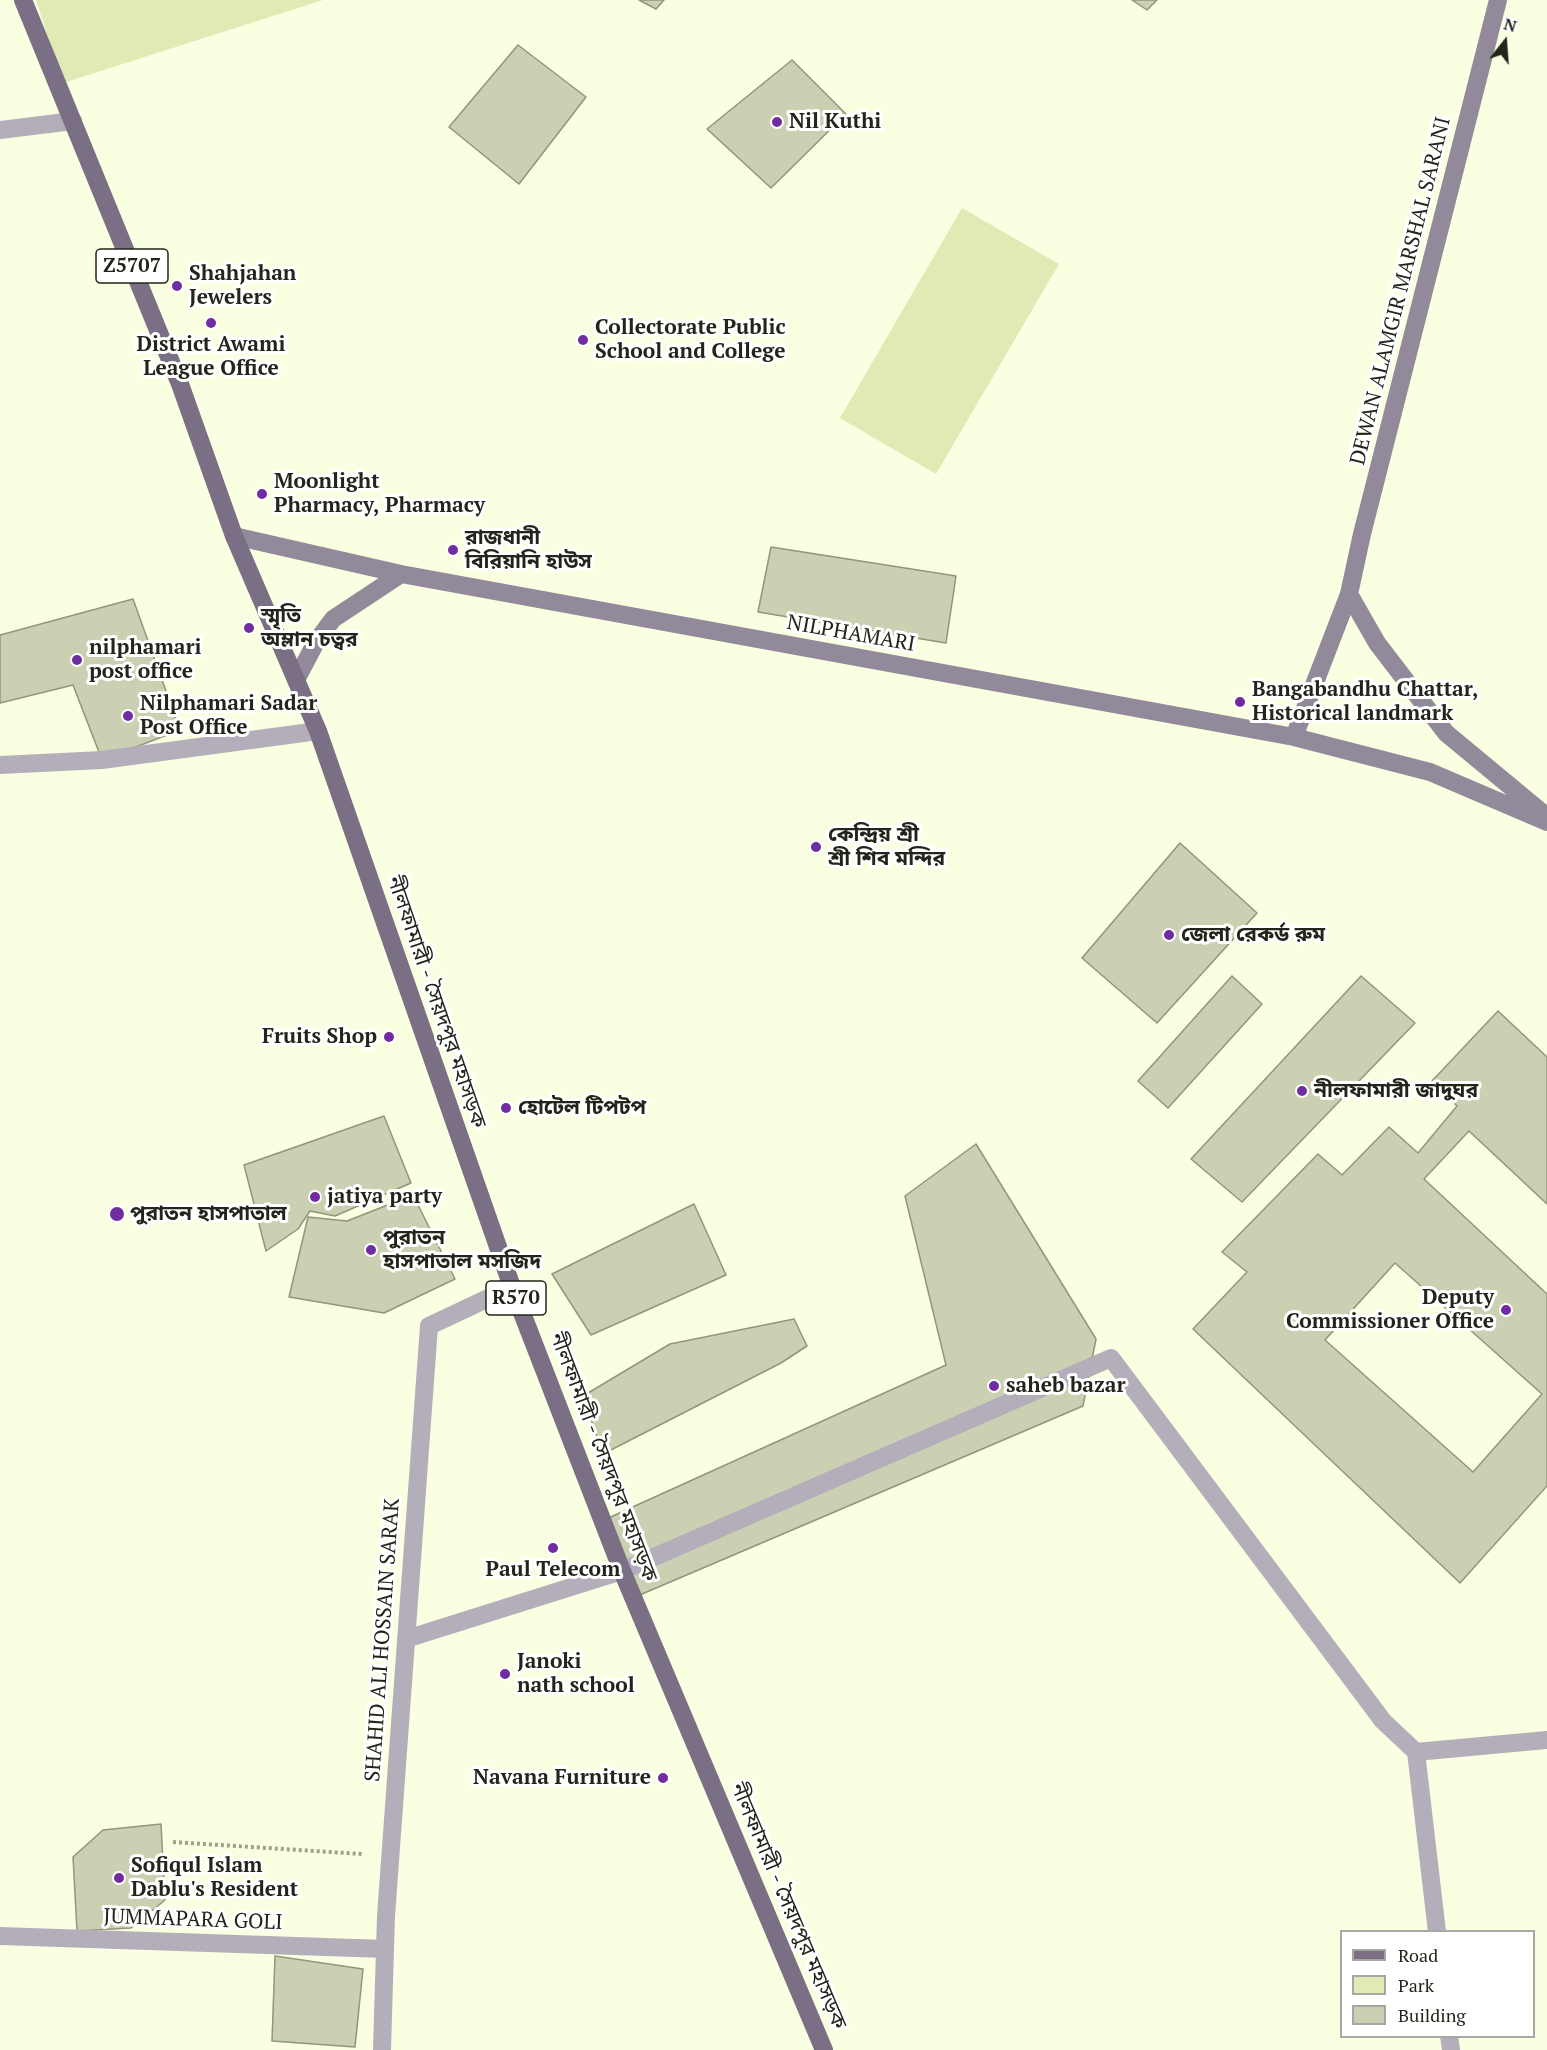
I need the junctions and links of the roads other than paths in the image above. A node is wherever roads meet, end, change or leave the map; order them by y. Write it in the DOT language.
graph roads {
  1 [pos="23,0"];
  2 [pos="1498,0"];
  3 [pos="74,121"];
  4 [pos="0,130"];
  5 [pos="234,536"];
  6 [pos="401,574"];
  7 [pos="1349,594"];
  8 [pos="296,680"];
  9 [pos="318,731"];
  10 [pos="1294,737"];
  11 [pos="0,765"];
  12 [pos="1547,816"];
  13 [pos="1547,822"];
  14 [pos="512,1287"];
  15 [pos="622,1571"];
  16 [pos="406,1639"];
  17 [pos="1547,1740"];
  18 [pos="1416,1752"];
  19 [pos="1437,1930"];
  20 [pos="0,1936"];
  21 [pos="385,1949"];
  22 [pos="382,2050"];
  23 [pos="824,2050"];
  1 -- 3 [label="main road, Z5707"];
  2 -- 7 [label="street, DEWAN ALAMGIR MARSHAL SARANI"];
  3 -- 4 [label="street"];
  3 -- 5 [label="main road, Z5707"];
  5 -- 6 [label="street, NILPHAMARI"];
  5 -- 8 [label="main road, নীলফামারী - সৈয়দপুর মহাসড়ক / R570"];
  6 -- 8 [label="street"];
  6 -- 10 [label="street, NILPHAMARI"];
  7 -- 10 [label="street, DEWAN ALAMGIR MARSHAL SARANI"];
  7 -- 12 [label="street"];
  8 -- 9 [label="main road, নীলফামারী - সৈয়দপুর মহাসড়ক / R570"];
  9 -- 11 [label="street"];
  9 -- 14 [label="main road, নীলফামারী - সৈয়দপুর মহাসড়ক / R570"];
  10 -- 13 [label="street"];
  14 -- 15 [label="main road, নীলফামারী - সৈয়দপুর মহাসড়ক / R570"];
  14 -- 16 [label="street, SHAHID ALI HOSSAIN SARAK"];
  15 -- 16 [label="street"];
  15 -- 18 [label="street"];
  15 -- 23 [label="main road, নীলফামারী - সৈয়দপুর মহাসড়ক / R570"];
  16 -- 21 [label="street, SHAHID ALI HOSSAIN SARAK"];
  17 -- 18 [label="street"];
  18 -- 19 [label="street"];
  20 -- 21 [label="street, JUMMAPARA GOLI"];
  21 -- 22 [label="street, SHAHID ALI HOSSAIN SARAK"];
}
